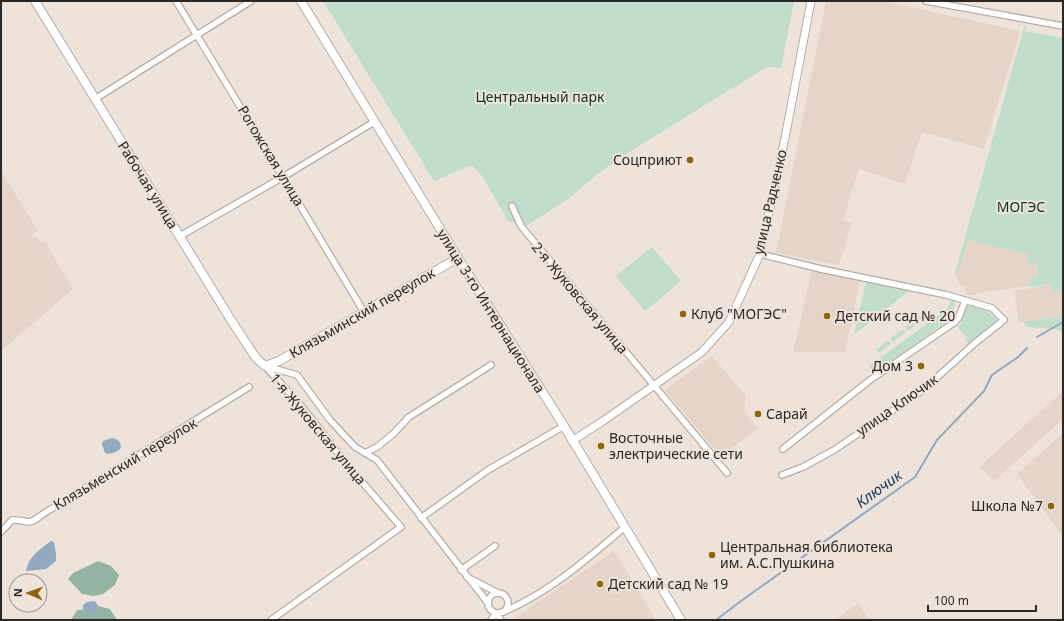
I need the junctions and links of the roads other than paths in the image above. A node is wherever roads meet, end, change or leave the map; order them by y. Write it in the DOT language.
graph roads {
  1 [pos="35,1"];
  2 [pos="176,1"];
  3 [pos="252,1"];
  4 [pos="302,1"];
  5 [pos="811,1"];
  6 [pos="926,1"];
  7 [pos="1063,26"];
  8 [pos="197,35"];
  9 [pos="95,99"];
  10 [pos="374,122"];
  11 [pos="283,177"];
  12 [pos="512,206"];
  13 [pos="180,236"];
  14 [pos="760,254"];
  15 [pos="458,258"];
  16 [pos="965,301"];
  17 [pos="364,312"];
  18 [pos="491,365"];
  19 [pos="264,366"];
  20 [pos="654,386"];
  21 [pos="249,387"];
  22 [pos="564,426"];
  23 [pos="572,441"];
  24 [pos="783,449"];
  25 [pos="365,453"];
  26 [pos="727,473"];
  27 [pos="782,475"];
  28 [pos="421,518"];
  29 [pos="625,527"];
  30 [pos="1,532"];
  31 [pos="495,546"];
  32 [pos="461,570"];
  33 [pos="465,575"];
  34 [pos="499,593"];
  35 [pos="507,600"];
  36 [pos="488,603"];
  37 [pos="520,604"];
  38 [pos="503,612"];
  39 [pos="496,613"];
  40 [pos="271,620"];
  41 [pos="491,620"];
  42 [pos="501,620"];
  43 [pos="681,620"];
  1 -- 9 [label="main road, Рабочая улица"];
  2 -- 8 [label="street, Рогожская улица"];
  3 -- 8 [label="street"];
  4 -- 10 [label="main road, улица 3-го Интернационала"];
  5 -- 14 [label="street, улица Радченко"];
  6 -- 7 [label="street"];
  8 -- 9 [label="street"];
  8 -- 11 [label="street, Рогожская улица"];
  9 -- 13 [label="main road, Рабочая улица"];
  10 -- 11 [label="street"];
  10 -- 15 [label="main road, улица 3-го Интернационала"];
  11 -- 13 [label="street"];
  11 -- 17 [label="street, Рогожская улица"];
  12 -- 20 [label="street, 2-я Жуковская улица"];
  13 -- 19 [label="main road, Рабочая улица"];
  14 -- 16 [label="street, улица Ключик"];
  14 -- 20 [label="street, улица Радченко"];
  15 -- 17 [label="main road, Клязьминский переулок"];
  15 -- 22 [label="main road, улица 3-го Интернационала"];
  16 -- 24 [label="street"];
  16 -- 27 [label="street, улица Ключик"];
  17 -- 19 [label="main road, Клязьминский переулок"];
  18 -- 25 [label="street"];
  19 -- 25 [label="street, 1-я Жуковская улица"];
  19 -- 40 [label="street, 1-я Жуковская улица"];
  20 -- 23 [label="street, улица Радченко"];
  20 -- 26 [label="street, 2-я Жуковская улица"];
  21 -- 30 [label="street, Клязьменский переулок"];
  22 -- 23 [label="main road, улица 3-го Интернационала"];
  22 -- 28 [label="street"];
  23 -- 29 [label="main road, улица 3-го Интернационала"];
  25 -- 28 [label="street, 1-я Жуковская улица"];
  28 -- 32 [label="street, 1-я Жуковская улица"];
  29 -- 37 [label="street"];
  29 -- 43 [label="main road, улица 3-го Интернационала"];
  31 -- 32 [label="street"];
  32 -- 33 [label="street, 1-я Жуковская улица"];
  33 -- 34 [label="street"];
  33 -- 36 [label="street, 1-я Жуковская улица"];
  34 -- 35 [label="street"];
  34 -- 36 [label="street"];
  35 -- 37 [label="street"];
  35 -- 38 [label="street"];
  36 -- 39 [label="street"];
  37 -- 38 [label="street"];
  38 -- 39 [label="street"];
  39 -- 41 [label="street"];
  39 -- 42 [label="street"];
}
